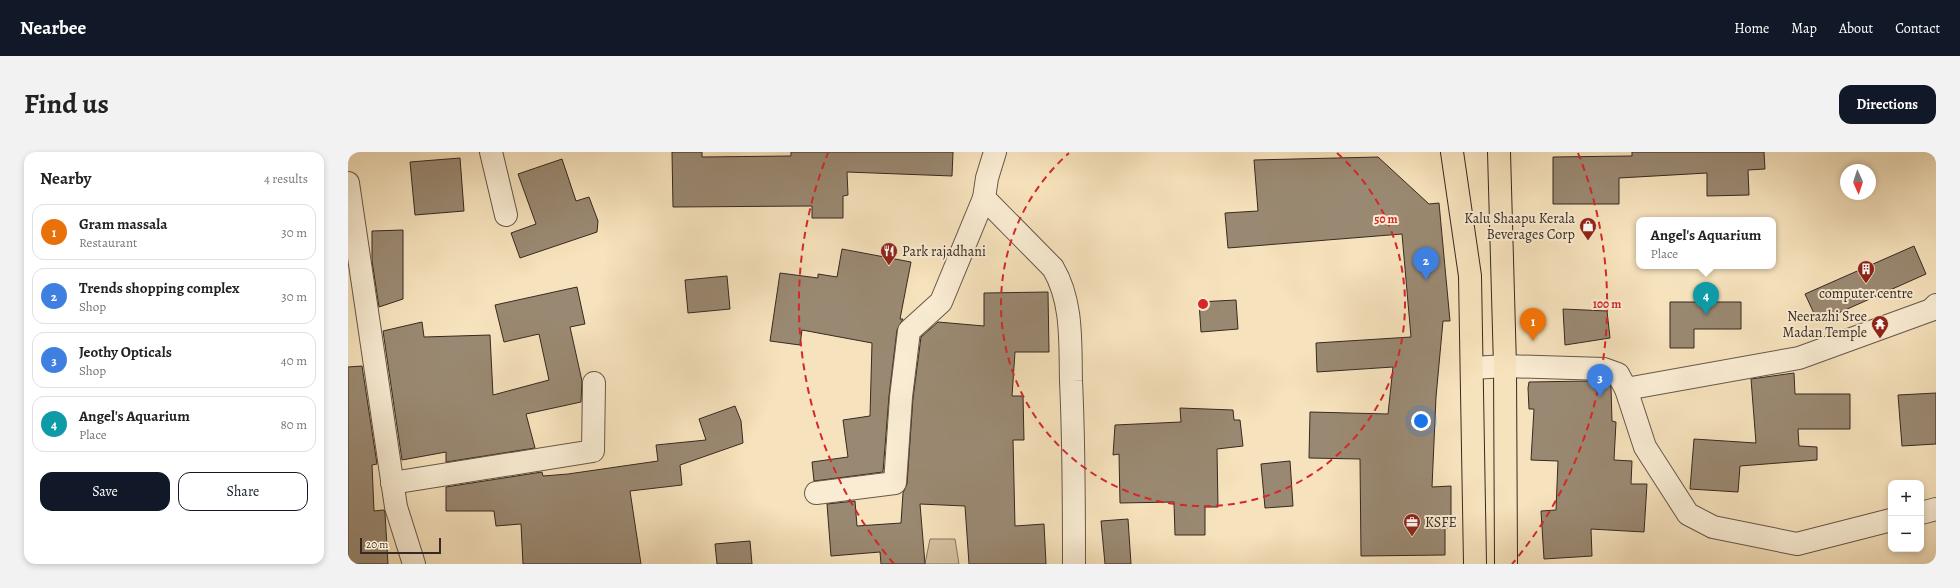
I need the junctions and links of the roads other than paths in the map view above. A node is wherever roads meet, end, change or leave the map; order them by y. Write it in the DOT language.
graph roads {
  1 [pos="491,152"];
  2 [pos="995,152"];
  3 [pos="1452,152"];
  4 [pos="1499,152"];
  5 [pos="348,183"];
  6 [pos="984,198"];
  7 [pos="506,215"];
  8 [pos="1936,305"];
  9 [pos="1505,366"];
  10 [pos="1472,368"];
  11 [pos="594,383"];
  12 [pos="1626,389"];
  13 [pos="392,483"];
  14 [pos="816,492"];
  15 [pos="1936,509"];
  16 [pos="1924,512"];
  17 [pos="1888,521"];
  18 [pos="414,564"];
  19 [pos="1074,564"];
  20 [pos="1475,564"];
  21 [pos="1506,564"];
  1 -- 7 [label="street"];
  2 -- 6 [label="street"];
  3 -- 10 [label="main road"];
  4 -- 9 [label="main road"];
  5 -- 13 [label="street"];
  6 -- 14 [label="street"];
  6 -- 19 [label="street"];
  8 -- 12 [label="street"];
  9 -- 10 [label="street"];
  9 -- 12 [label="street"];
  9 -- 21 [label="main road"];
  10 -- 20 [label="main road"];
  11 -- 13 [label="street"];
  12 -- 17 [label="street"];
  13 -- 18 [label="street"];
  15 -- 16 [label="street"];
}
